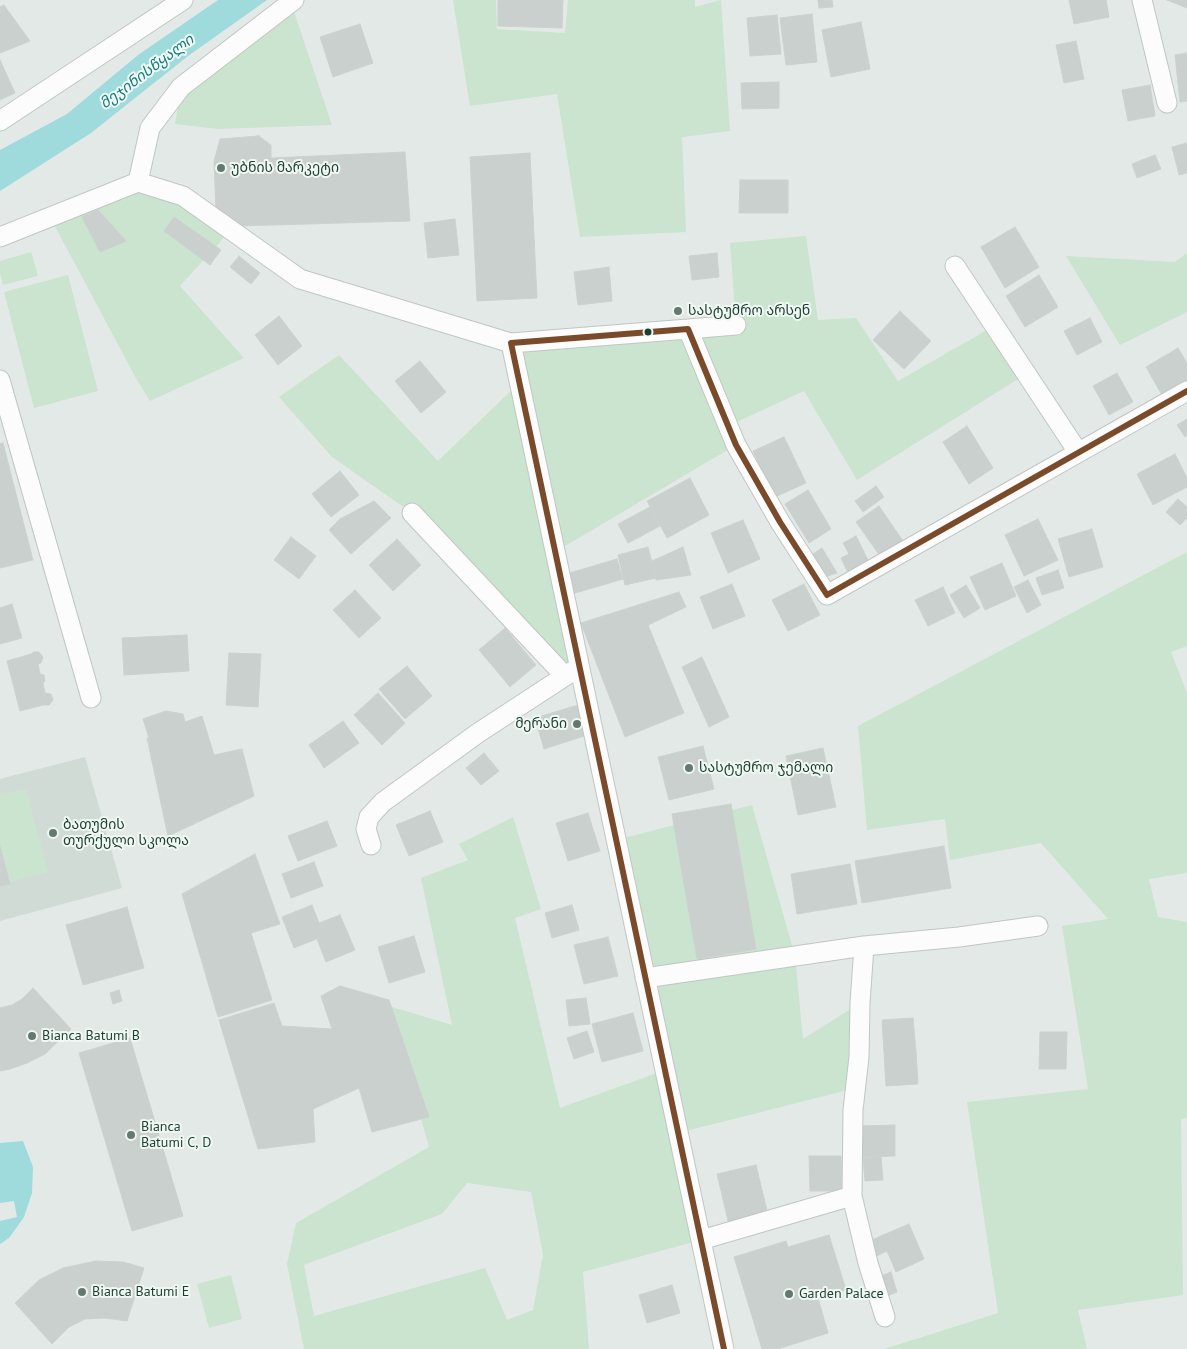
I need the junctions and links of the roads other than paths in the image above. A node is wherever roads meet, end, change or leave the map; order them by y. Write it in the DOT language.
graph roads {
  1 [pos="183,0"];
  2 [pos="294,0"];
  3 [pos="1142,0"];
  4 [pos="1166,103"];
  5 [pos="0,121"];
  6 [pos="138,182"];
  7 [pos="0,237"];
  8 [pos="955,266"];
  9 [pos="736,325"];
  10 [pos="688,329"];
  11 [pos="511,343"];
  12 [pos="0,380"];
  13 [pos="1187,391"];
  14 [pos="1078,452"];
  15 [pos="412,513"];
  16 [pos="572,671"];
  17 [pos="91,698"];
  18 [pos="371,845"];
  19 [pos="1038,926"];
  20 [pos="864,946"];
  21 [pos="645,978"];
  22 [pos="852,1196"];
  23 [pos="701,1240"];
  24 [pos="885,1317"];
  25 [pos="724,1349"];
  1 -- 5 [label="street"];
  2 -- 6 [label="street"];
  3 -- 4 [label="street"];
  6 -- 7 [label="street"];
  6 -- 11 [label="street"];
  8 -- 14 [label="street"];
  9 -- 10 [label="street"];
  10 -- 11 [label="street"];
  10 -- 14 [label="street"];
  11 -- 16 [label="street"];
  12 -- 17 [label="street"];
  13 -- 14 [label="street"];
  15 -- 16 [label="street"];
  16 -- 18 [label="street"];
  16 -- 21 [label="street"];
  19 -- 20 [label="street"];
  20 -- 21 [label="street"];
  20 -- 22 [label="street"];
  21 -- 23 [label="street"];
  22 -- 23 [label="street"];
  22 -- 24 [label="street"];
  23 -- 25 [label="street"];
}
